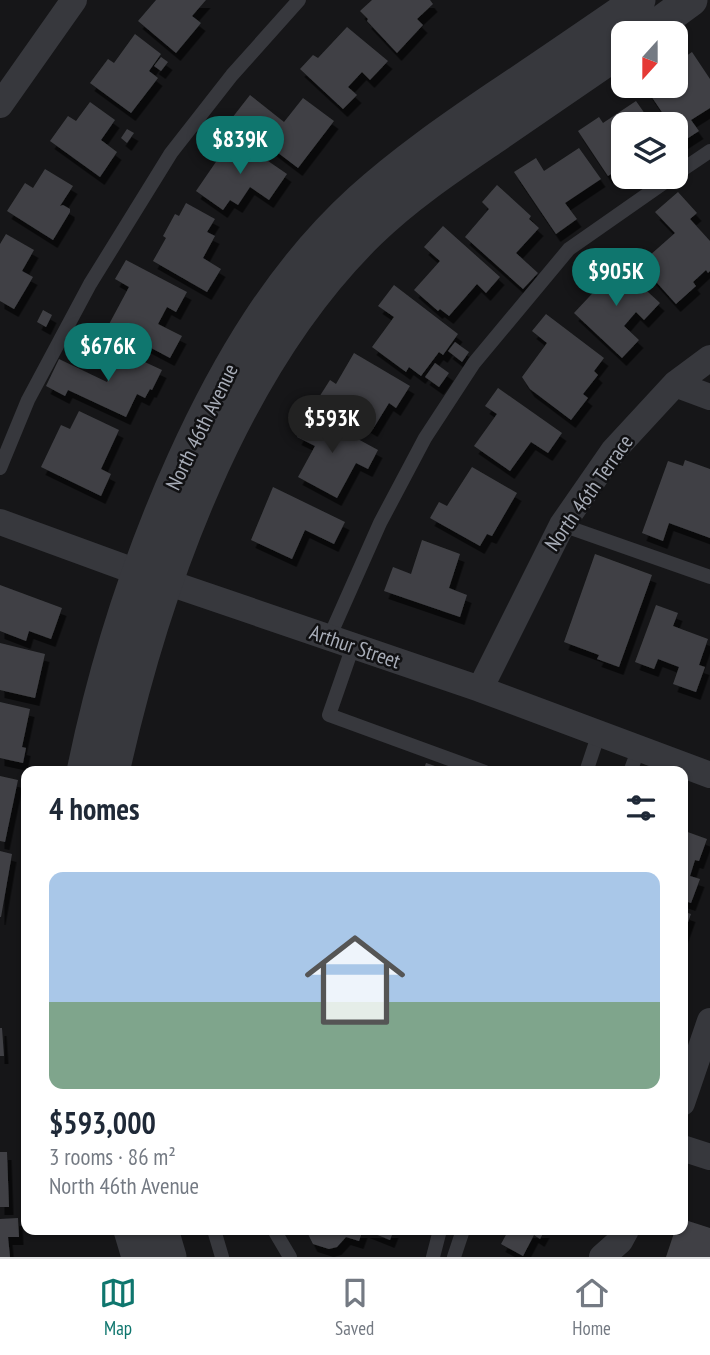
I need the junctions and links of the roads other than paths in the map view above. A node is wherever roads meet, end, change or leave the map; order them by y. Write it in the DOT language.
graph roads {
  1 [pos="74,0"];
  2 [pos="299,0"];
  3 [pos="639,0"];
  4 [pos="691,0"];
  5 [pos="662,21"];
  6 [pos="611,56"];
  7 [pos="0,105"];
  8 [pos="710,151"];
  9 [pos="437,157"];
  10 [pos="688,166"];
  11 [pos="655,189"];
  12 [pos="710,358"];
  13 [pos="675,384"];
  14 [pos="710,397"];
  15 [pos="0,468"];
  16 [pos="0,522"];
  17 [pos="562,525"];
  18 [pos="151,577"];
  19 [pos="710,578"];
  20 [pos="341,642"];
  21 [pos="480,689"];
  22 [pos="599,733"];
  23 [pos="634,760"];
  24 [pos="84,766"];
  25 [pos="114,766"];
  26 [pos="469,766"];
  27 [pos="588,766"];
  28 [pos="664,766"];
  29 [pos="688,771"];
  30 [pos="710,775"];
  31 [pos="710,1021"];
  32 [pos="688,1085"];
  33 [pos="688,1150"];
  34 [pos="710,1157"];
  35 [pos="131,1235"];
  36 [pos="163,1235"];
  37 [pos="215,1235"];
  38 [pos="277,1235"];
  39 [pos="439,1235"];
  40 [pos="461,1235"];
  41 [pos="623,1235"];
  42 [pos="138,1257"];
  43 [pos="170,1257"];
  44 [pos="222,1257"];
  45 [pos="290,1257"];
  46 [pos="433,1257"];
  47 [pos="454,1257"];
  48 [pos="602,1257"];
  1 -- 7 [label="street"];
  2 -- 15 [label="lane"];
  3 -- 9 [label="street, North 46th Avenue"];
  4 -- 5 [label="street"];
  6 -- 9 [label="street, North 46th Avenue"];
  8 -- 10 [label="lane"];
  9 -- 18 [label="street, North 46th Avenue"];
  11 -- 20 [label="lane"];
  12 -- 13 [label="street, North 46th Terrace"];
  13 -- 14 [label="street"];
  13 -- 17 [label="street, North 46th Terrace"];
  16 -- 18 [label="street, Arthur Street"];
  17 -- 19 [label="lane"];
  17 -- 21 [label="street, North 46th Terrace"];
  18 -- 20 [label="street, Arthur Street"];
  18 -- 24 [label="street, North 46th Avenue"];
  18 -- 25 [label="street, North 46th Avenue"];
  20 -- 21 [label="street, Arthur Street"];
  20 -- 26 [label="lane"];
  21 -- 22 [label="street, Arthur Street"];
  22 -- 23 [label="street, Arthur Street"];
  22 -- 27 [label="lane"];
  23 -- 28 [label="street, Arthur Street"];
  29 -- 30 [label="street, Arthur Street"];
  31 -- 32 [label="street"];
  33 -- 34 [label="street"];
  35 -- 42 [label="street"];
  36 -- 43 [label="street"];
  37 -- 44 [label="lane"];
  38 -- 45 [label="lane"];
  39 -- 46 [label="lane"];
  40 -- 47 [label="lane"];
  41 -- 48 [label="street"];
}
